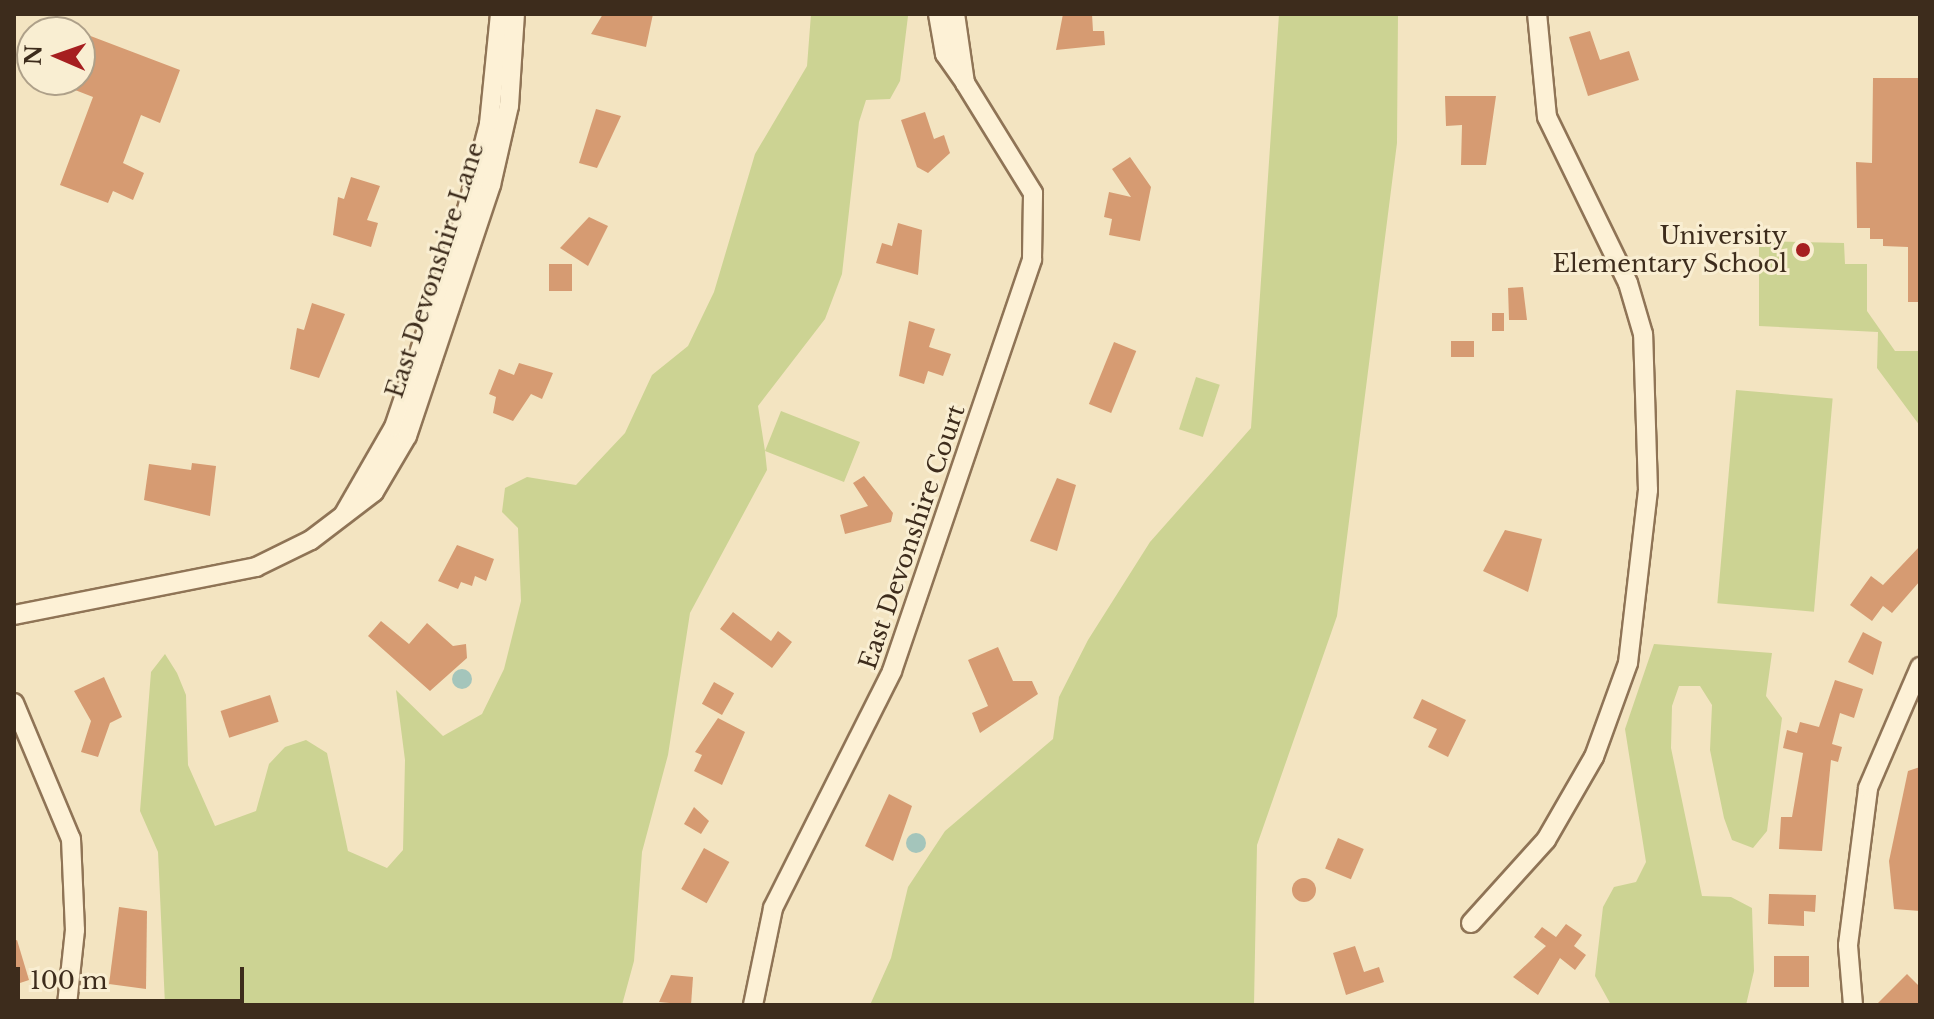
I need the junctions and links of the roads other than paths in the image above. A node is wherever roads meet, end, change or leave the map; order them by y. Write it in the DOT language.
graph roads {
  1 [pos="500,14"];
  2 [pos="515,14"];
  3 [pos="938,14"];
  4 [pos="955,14"];
  5 [pos="1537,14"];
  6 [pos="965,83"];
  7 [pos="343,515"];
  8 [pos="14,615"];
  9 [pos="1920,667"];
  10 [pos="14,703"];
  11 [pos="1471,923"];
  12 [pos="67,1005"];
  13 [pos="753,1005"];
  14 [pos="1853,1005"];
  1 -- 7 [label="street, East Devonshire Lane"];
  2 -- 7 [label="street, East Devonshire Lane"];
  3 -- 6 [label="street, East Devonshire Court"];
  4 -- 6 [label="street, East Devonshire Court"];
  5 -- 11 [label="street"];
  6 -- 13 [label="street, East Devonshire Court"];
  7 -- 8 [label="street, East Devonshire Lane"];
  9 -- 14 [label="street"];
  10 -- 12 [label="street"];
}
